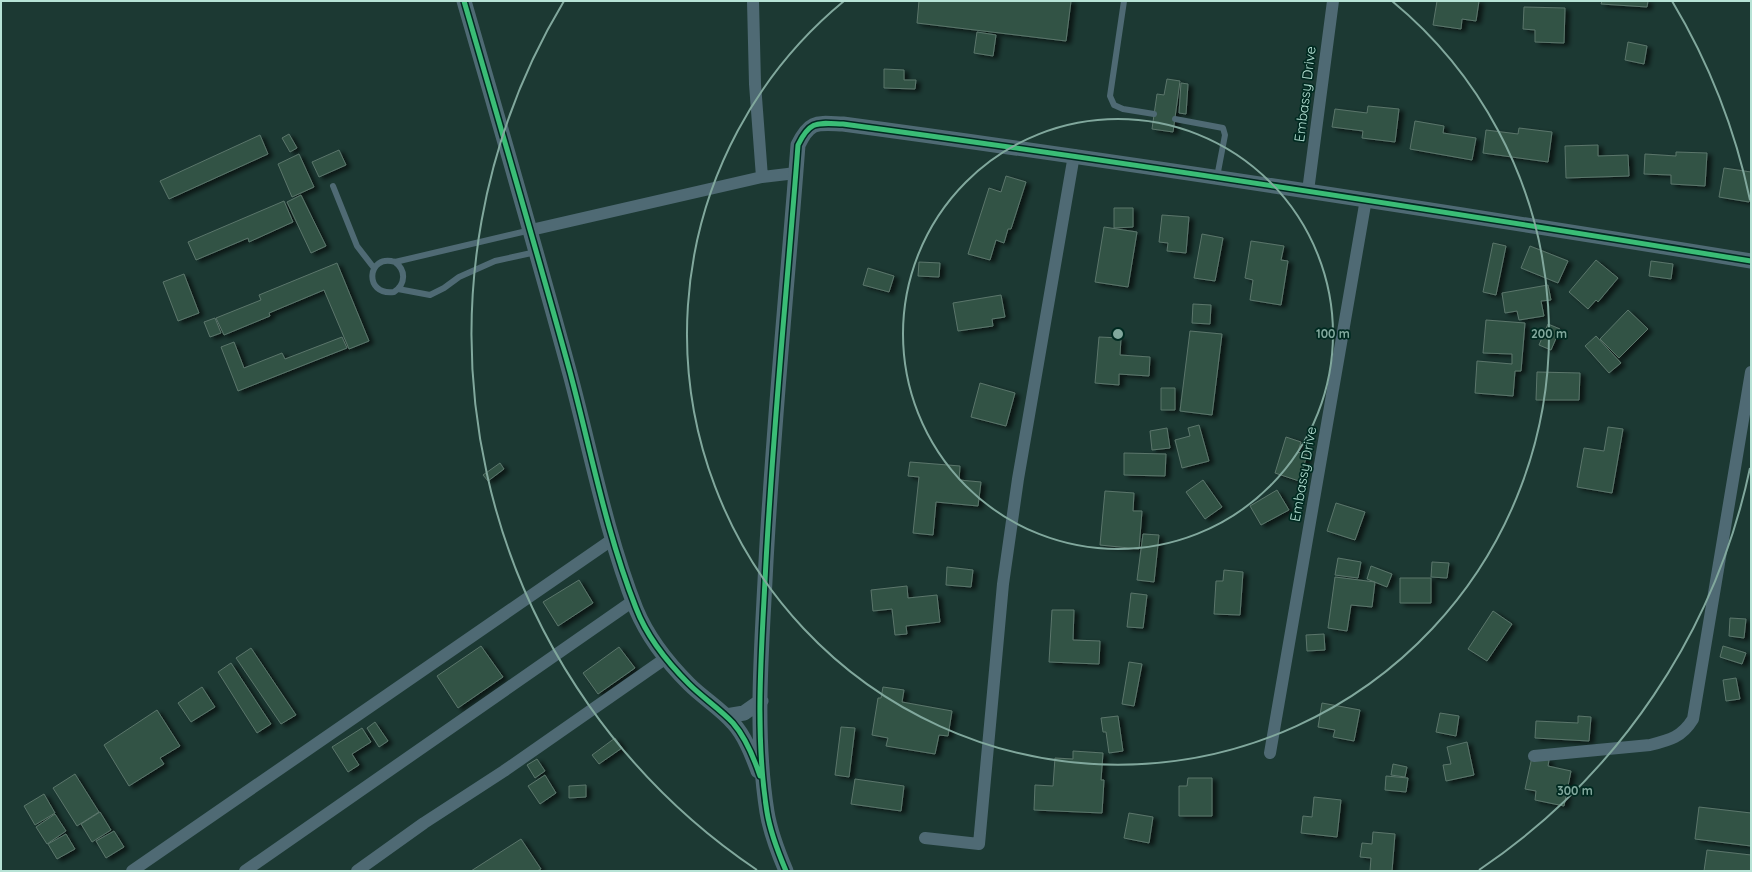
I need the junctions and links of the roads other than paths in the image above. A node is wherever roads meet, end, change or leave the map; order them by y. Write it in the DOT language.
graph roads {
  1 [pos="464,1"];
  2 [pos="753,1"];
  3 [pos="1124,1"];
  4 [pos="1332,1"];
  5 [pos="1154,114"];
  6 [pos="1175,119"];
  7 [pos="1074,156"];
  8 [pos="796,173"];
  9 [pos="762,177"];
  10 [pos="1218,178"];
  11 [pos="333,186"];
  12 [pos="1308,191"];
  13 [pos="1366,199"];
  14 [pos="531,230"];
  15 [pos="537,251"];
  16 [pos="1751,260"];
  17 [pos="395,262"];
  18 [pos="374,268"];
  19 [pos="398,289"];
  20 [pos="1751,372"];
  21 [pos="614,539"];
  22 [pos="633,601"];
  23 [pos="666,658"];
  24 [pos="761,701"];
  25 [pos="726,716"];
  26 [pos="1270,753"];
  27 [pos="1534,756"];
  28 [pos="764,787"];
  29 [pos="925,838"];
  30 [pos="132,871"];
  31 [pos="245,871"];
  32 [pos="357,871"];
  33 [pos="786,871"];
  1 -- 14 [label="street"];
  2 -- 9 [label="street"];
  3 -- 5 [label="lane"];
  4 -- 12 [label="street, Embassy Drive"];
  6 -- 10 [label="lane"];
  7 -- 8 [label="street"];
  7 -- 10 [label="street"];
  7 -- 29 [label="street"];
  8 -- 9 [label="street"];
  8 -- 24 [label="street"];
  9 -- 14 [label="street"];
  10 -- 12 [label="street"];
  11 -- 18 [label="lane"];
  12 -- 13 [label="street"];
  13 -- 16 [label="street"];
  13 -- 26 [label="street, Embassy Drive"];
  14 -- 15 [label="street"];
  14 -- 17 [label="lane"];
  15 -- 19 [label="lane"];
  15 -- 21 [label="street"];
  17 -- 18 [label="lane"];
  17 -- 19 [label="lane"];
  18 -- 19 [label="lane"];
  20 -- 27 [label="street"];
  21 -- 22 [label="street"];
  21 -- 30 [label="street"];
  22 -- 23 [label="street"];
  22 -- 31 [label="street"];
  23 -- 25 [label="street"];
  23 -- 32 [label="street"];
  24 -- 25 [label="street"];
  24 -- 28 [label="street"];
  25 -- 28 [label="street"];
  28 -- 33 [label="street"];
}
